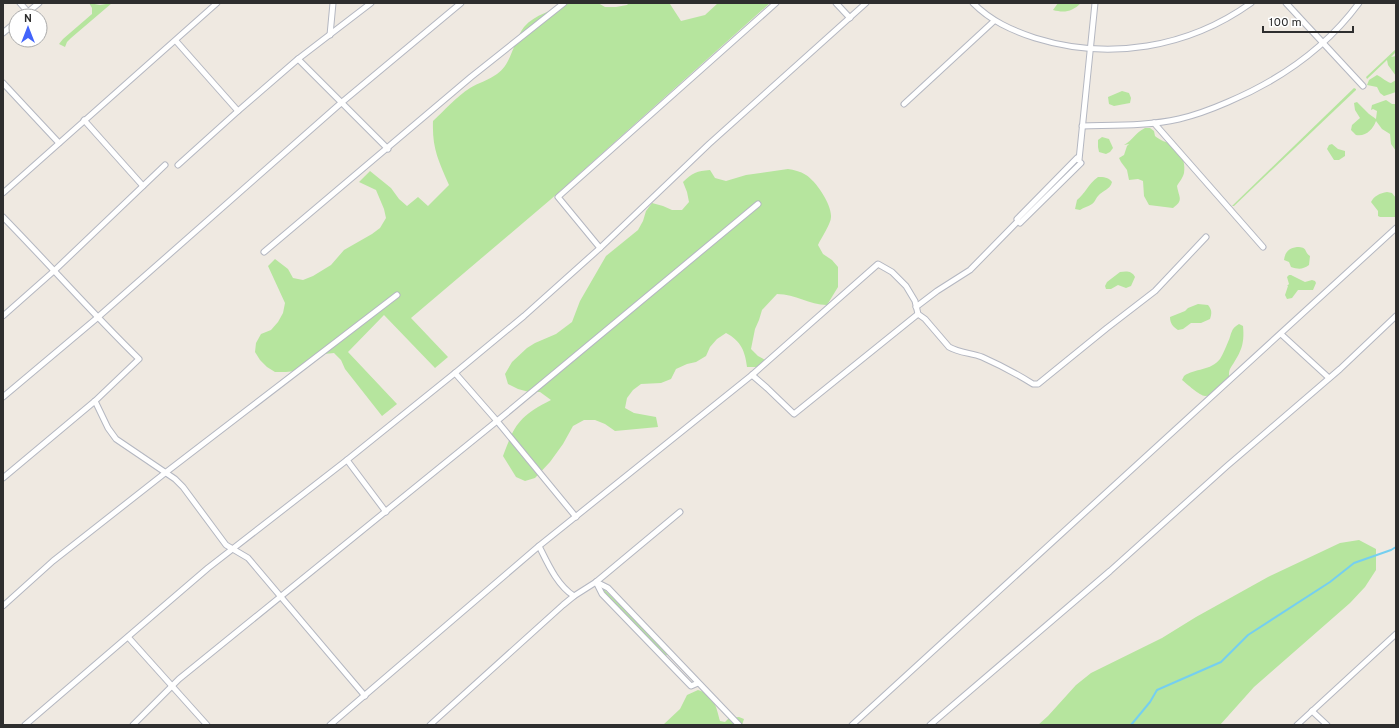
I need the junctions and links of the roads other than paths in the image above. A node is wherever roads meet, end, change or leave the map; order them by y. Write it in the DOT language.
graph roads {
  1 [pos="218,3"];
  2 [pos="333,3"];
  3 [pos="371,3"];
  4 [pos="461,3"];
  5 [pos="564,3"];
  6 [pos="776,3"];
  7 [pos="836,3"];
  8 [pos="866,3"];
  9 [pos="973,3"];
  10 [pos="1095,3"];
  11 [pos="1251,3"];
  12 [pos="1286,3"];
  13 [pos="1359,3"];
  14 [pos="850,18"];
  15 [pos="994,21"];
  16 [pos="330,35"];
  17 [pos="176,41"];
  18 [pos="1323,43"];
  19 [pos="1090,49"];
  20 [pos="298,59"];
  21 [pos="3,82"];
  22 [pos="1363,86"];
  23 [pos="342,103"];
  24 [pos="904,104"];
  25 [pos="238,110"];
  26 [pos="84,120"];
  27 [pos="1154,123"];
  28 [pos="1082,126"];
  29 [pos="59,143"];
  30 [pos="388,149"];
  31 [pos="165,165"];
  32 [pos="178,165"];
  33 [pos="143,186"];
  34 [pos="3,193"];
  35 [pos="758,204"];
  36 [pos="3,217"];
  37 [pos="1396,228"];
  38 [pos="1206,237"];
  39 [pos="1263,247"];
  40 [pos="600,248"];
  41 [pos="264,252"];
  42 [pos="55,270"];
  43 [pos="397,295"];
  44 [pos="916,306"];
  45 [pos="918,314"];
  46 [pos="3,316"];
  47 [pos="1396,316"];
  48 [pos="97,318"];
  49 [pos="1281,334"];
  50 [pos="455,373"];
  51 [pos="752,375"];
  52 [pos="1329,378"];
  53 [pos="3,397"];
  54 [pos="95,401"];
  55 [pos="497,421"];
  56 [pos="347,460"];
  57 [pos="166,473"];
  58 [pos="3,478"];
  59 [pos="386,512"];
  60 [pos="680,512"];
  61 [pos="576,517"];
  62 [pos="539,546"];
  63 [pos="233,548"];
  64 [pos="596,582"];
  65 [pos="574,596"];
  66 [pos="281,597"];
  67 [pos="3,606"];
  68 [pos="1396,634"];
  69 [pos="128,637"];
  70 [pos="698,683"];
  71 [pos="172,686"];
  72 [pos="365,696"];
  73 [pos="1312,711"];
  74 [pos="25,725"];
  75 [pos="132,725"];
  76 [pos="207,725"];
  77 [pos="330,725"];
  78 [pos="430,725"];
  79 [pos="740,725"];
  80 [pos="852,725"];
  81 [pos="930,725"];
  82 [pos="1297,725"];
  83 [pos="1327,725"];
  1 -- 17 [label="street"];
  2 -- 16 [label="street"];
  3 -- 16 [label="street"];
  4 -- 23 [label="street"];
  5 -- 30 [label="street"];
  6 -- 40 [label="street"];
  7 -- 14 [label="street"];
  8 -- 14 [label="street"];
  9 -- 15 [label="street"];
  10 -- 19 [label="street"];
  11 -- 19 [label="street"];
  12 -- 18 [label="street"];
  13 -- 18 [label="street"];
  14 -- 40 [label="street"];
  15 -- 19 [label="street"];
  15 -- 24 [label="street"];
  16 -- 20 [label="street"];
  17 -- 25 [label="street"];
  17 -- 26 [label="street"];
  18 -- 22 [label="street"];
  18 -- 27 [label="street"];
  19 -- 28 [label="street"];
  20 -- 23 [label="street"];
  20 -- 25 [label="street"];
  21 -- 29 [label="street"];
  23 -- 30 [label="street"];
  23 -- 48 [label="street"];
  25 -- 32 [label="street"];
  26 -- 29 [label="street"];
  26 -- 33 [label="street"];
  27 -- 28 [label="street"];
  27 -- 39 [label="street"];
  28 -- 44 [label="street"];
  29 -- 34 [label="street"];
  30 -- 41 [label="street"];
  31 -- 33 [label="street"];
  33 -- 42 [label="street"];
  35 -- 55 [label="street"];
  36 -- 42 [label="street"];
  37 -- 49 [label="street"];
  38 -- 45 [label="street"];
  40 -- 50 [label="street"];
  42 -- 46 [label="street"];
  42 -- 48 [label="street"];
  43 -- 57 [label="street"];
  44 -- 45 [label="street"];
  44 -- 51 [label="street"];
  45 -- 51 [label="street"];
  47 -- 52 [label="street"];
  48 -- 53 [label="street"];
  48 -- 54 [label="street"];
  49 -- 52 [label="street"];
  49 -- 80 [label="street"];
  50 -- 55 [label="street"];
  50 -- 56 [label="street"];
  51 -- 61 [label="street"];
  52 -- 81 [label="street"];
  54 -- 57 [label="street"];
  54 -- 58 [label="street"];
  55 -- 59 [label="street"];
  55 -- 61 [label="street"];
  56 -- 59 [label="street"];
  56 -- 63 [label="street"];
  57 -- 63 [label="street"];
  57 -- 67 [label="street"];
  59 -- 66 [label="street"];
  60 -- 64 [label="street"];
  61 -- 62 [label="street"];
  62 -- 65 [label="street"];
  62 -- 72 [label="street"];
  63 -- 66 [label="street"];
  63 -- 69 [label="street"];
  64 -- 65 [label="street"];
  64 -- 70 [label="street"];
  64 -- 70 [label="street"];
  65 -- 78 [label="street"];
  66 -- 71 [label="street"];
  66 -- 72 [label="street"];
  68 -- 73 [label="street"];
  69 -- 71 [label="street"];
  69 -- 74 [label="street"];
  70 -- 79 [label="street"];
  71 -- 75 [label="street"];
  71 -- 76 [label="street"];
  72 -- 77 [label="street"];
  73 -- 82 [label="street"];
  73 -- 83 [label="street"];
}
